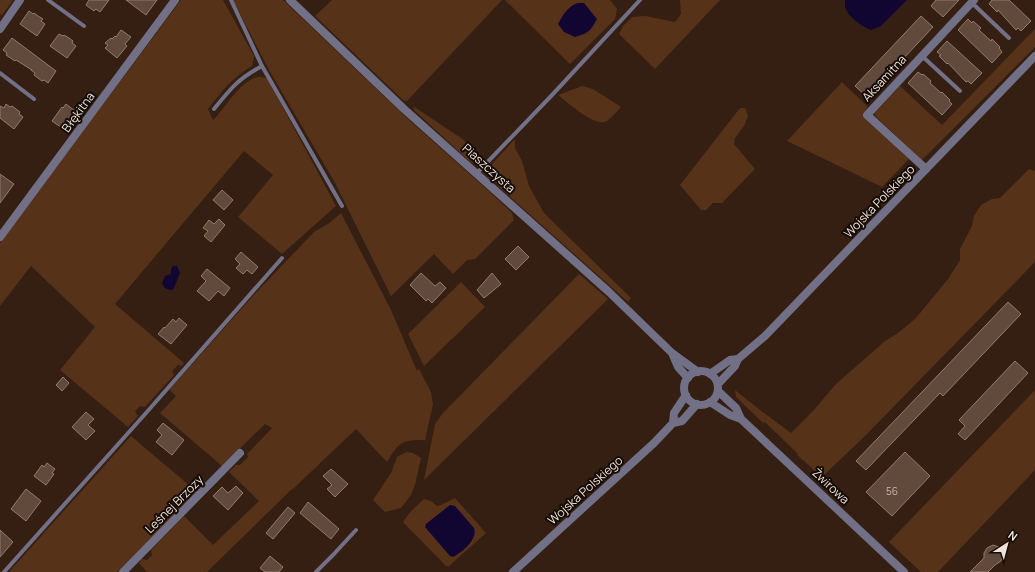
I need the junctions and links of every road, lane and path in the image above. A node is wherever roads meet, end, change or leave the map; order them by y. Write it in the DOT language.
graph roads {
  1 [pos="20,0"];
  2 [pos="48,0"];
  3 [pos="175,0"];
  4 [pos="231,0"];
  5 [pos="290,0"];
  6 [pos="640,0"];
  7 [pos="973,1"];
  8 [pos="84,26"];
  9 [pos="0,29"];
  10 [pos="1009,38"];
  11 [pos="922,56"];
  12 [pos="1035,56"];
  13 [pos="262,66"];
  14 [pos="0,73"];
  15 [pos="960,91"];
  16 [pos="34,98"];
  17 [pos="214,109"];
  18 [pos="926,169"];
  19 [pos="477,173"];
  20 [pos="342,206"];
  21 [pos="0,237"];
  22 [pos="282,258"];
  23 [pos="672,353"];
  24 [pos="738,359"];
  25 [pos="698,372"];
  26 [pos="710,374"];
  27 [pos="688,378"];
  28 [pos="718,387"];
  29 [pos="686,395"];
  30 [pos="710,402"];
  31 [pos="697,404"];
  32 [pos="741,419"];
  33 [pos="673,423"];
  34 [pos="240,453"];
  35 [pos="356,530"];
  36 [pos="4,572"];
  37 [pos="123,572"];
  38 [pos="316,572"];
  39 [pos="513,572"];
  40 [pos="904,572"];
  1 -- 9 [label="street"];
  2 -- 8 [label="lane"];
  3 -- 21 [label="street, Błękitna"];
  4 -- 13 [label="lane"];
  5 -- 19 [label="street, Piaszczysta"];
  6 -- 19 [label="lane"];
  7 -- 10 [label="lane"];
  7 -- 11 [label="street, Aksamitna"];
  11 -- 15 [label="lane"];
  11 -- 18 [label="street, Aksamitna"];
  12 -- 18 [label="street, Wojska Polskiego"];
  13 -- 17 [label="lane"];
  13 -- 20 [label="lane"];
  14 -- 16 [label="lane"];
  18 -- 24 [label="street, Wojska Polskiego"];
  19 -- 23 [label="street, Piaszczysta"];
  22 -- 36 [label="lane"];
  23 -- 25 [label="street, Piaszczysta"];
  23 -- 27 [label="street, Piaszczysta"];
  24 -- 26 [label="street, Wojska Polskiego"];
  24 -- 28 [label="street, Wojska Polskiego"];
  25 -- 26 [label="street"];
  25 -- 27 [label="street"];
  26 -- 28 [label="street"];
  27 -- 29 [label="street"];
  28 -- 30 [label="street"];
  28 -- 32 [label="street, Żwirowa"];
  29 -- 31 [label="street"];
  29 -- 33 [label="street, Wojska Polskiego"];
  30 -- 31 [label="street"];
  30 -- 32 [label="street, Żwirowa"];
  31 -- 33 [label="street, Wojska Polskiego"];
  32 -- 40 [label="street, Żwirowa"];
  33 -- 39 [label="street, Wojska Polskiego"];
  34 -- 37 [label="street, Leśnej Brzozy"];
  35 -- 38 [label="lane"];
}
